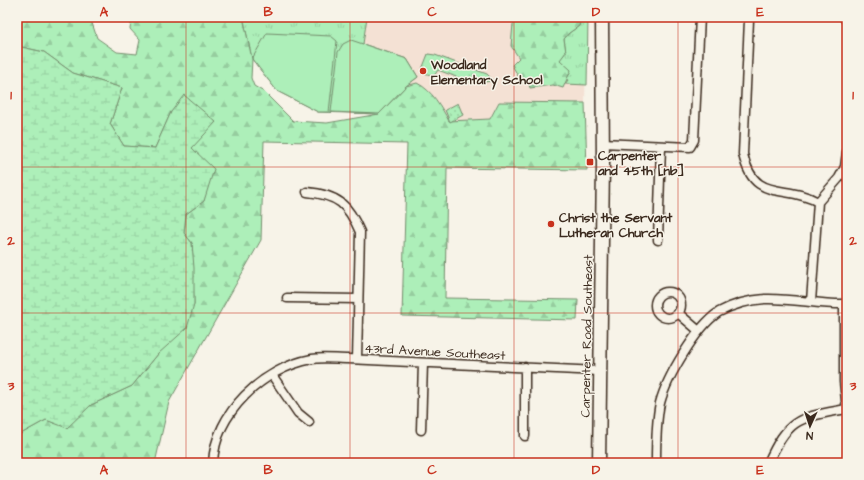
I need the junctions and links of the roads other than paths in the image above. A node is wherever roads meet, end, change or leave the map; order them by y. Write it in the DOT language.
graph roads {
  1 [pos="602,17"];
  2 [pos="700,17"];
  3 [pos="751,17"];
  4 [pos="844,17"];
  5 [pos="847,22"];
  6 [pos="602,143"];
  7 [pos="661,146"];
  8 [pos="847,152"];
  9 [pos="307,192"];
  10 [pos="818,202"];
  11 [pos="658,240"];
  12 [pos="287,298"];
  13 [pos="358,299"];
  14 [pos="811,302"];
  15 [pos="846,304"];
  16 [pos="678,313"];
  17 [pos="699,331"];
  18 [pos="357,359"];
  19 [pos="423,363"];
  20 [pos="525,367"];
  21 [pos="599,371"];
  22 [pos="272,375"];
  23 [pos="846,410"];
  24 [pos="309,422"];
  25 [pos="422,430"];
  26 [pos="525,436"];
  27 [pos="213,463"];
  28 [pos="598,463"];
  29 [pos="656,463"];
  30 [pos="768,463"];
  1 -- 6 [label="street, Carpenter Road Southeast"];
  2 -- 7 [label="street"];
  3 -- 10 [label="street"];
  4 -- 5 [label="street"];
  6 -- 7 [label="street"];
  6 -- 21 [label="street, Carpenter Road Southeast"];
  7 -- 11 [label="street"];
  8 -- 10 [label="street"];
  9 -- 13 [label="street"];
  10 -- 14 [label="street"];
  12 -- 13 [label="street"];
  13 -- 18 [label="street"];
  14 -- 15 [label="street"];
  14 -- 17 [label="street"];
  15 -- 23 [label="street"];
  16 -- 17 [label="street"];
  17 -- 29 [label="street"];
  18 -- 19 [label="street, 43rd Avenue Southeast"];
  18 -- 22 [label="street, 43rd Avenue Southeast"];
  19 -- 20 [label="street, 43rd Avenue Southeast"];
  19 -- 25 [label="street"];
  20 -- 21 [label="street, 43rd Avenue Southeast"];
  20 -- 26 [label="street"];
  21 -- 28 [label="street, Carpenter Road Southeast"];
  22 -- 24 [label="street"];
  22 -- 27 [label="street, 43rd Avenue Southeast"];
  23 -- 30 [label="street"];
}
